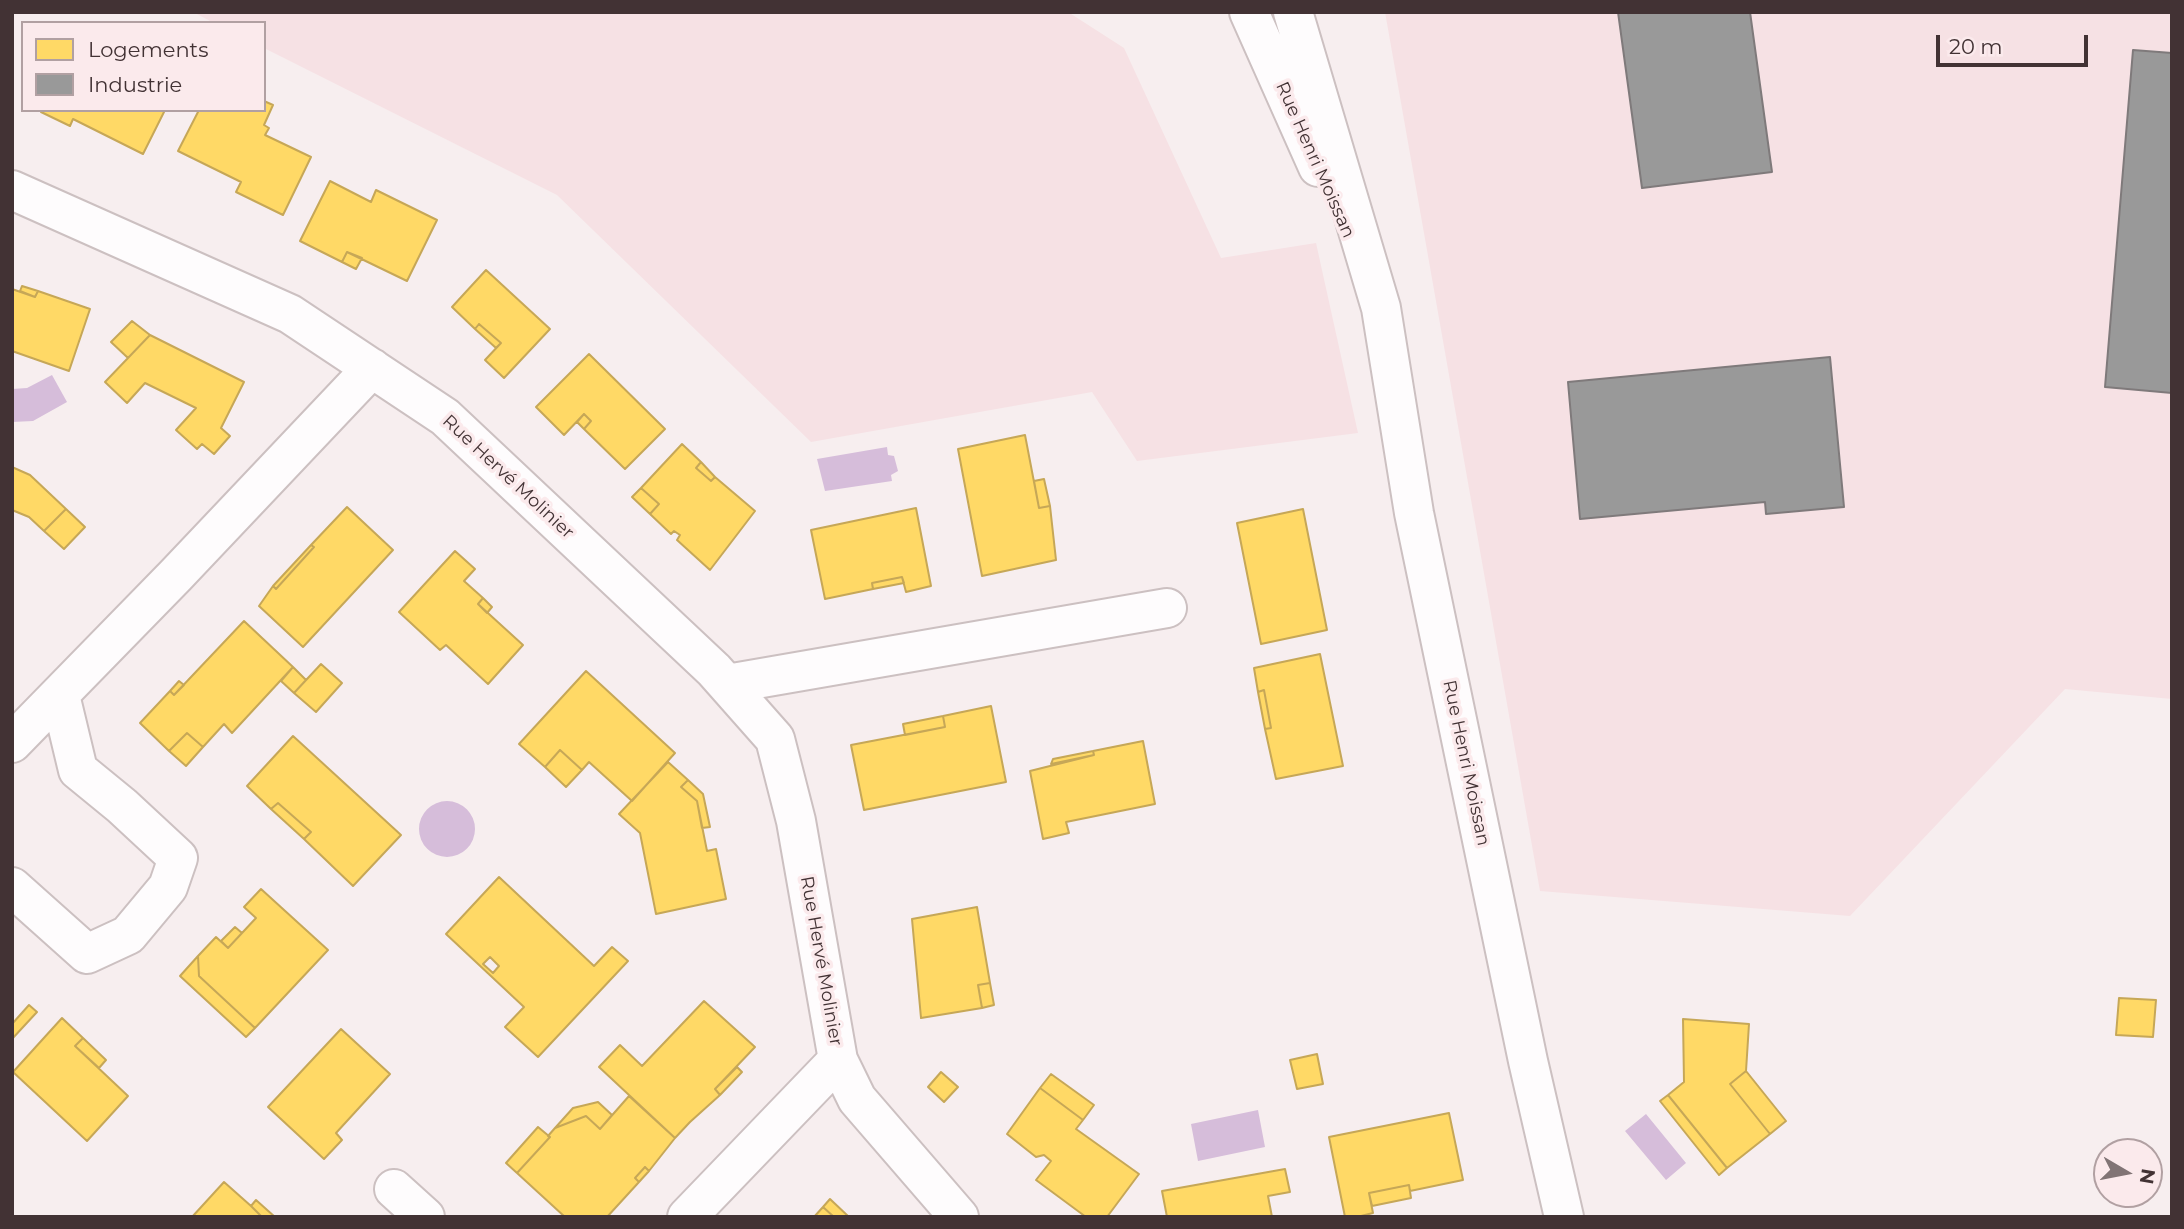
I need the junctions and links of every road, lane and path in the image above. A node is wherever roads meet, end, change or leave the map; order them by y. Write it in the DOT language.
graph roads {
  1 [pos="1249,12"];
  2 [pos="1293,12"];
  3 [pos="12,190"];
  4 [pos="1381,308"];
  5 [pos="372,369"];
  6 [pos="1167,608"];
  7 [pos="727,684"];
  8 [pos="60,695"];
  9 [pos="12,743"];
  10 [pos="12,887"];
  11 [pos="838,1060"];
  12 [pos="394,1189"];
  13 [pos="425,1217"];
  14 [pos="687,1217"];
  15 [pos="959,1217"];
  16 [pos="1564,1217"];
  1 -- 4 [label="street, Rue Henri Moissan"];
  2 -- 4 [label="street, Rue Henri Moissan"];
  3 -- 5 [label="street, Rue Hervé Molinier"];
  4 -- 16 [label="street, Rue Henri Moissan"];
  5 -- 7 [label="street, Rue Hervé Molinier"];
  5 -- 8 [label="street"];
  6 -- 7 [label="street"];
  7 -- 11 [label="street, Rue Hervé Molinier"];
  8 -- 9 [label="street"];
  8 -- 10 [label="street"];
  11 -- 14 [label="street"];
  11 -- 15 [label="street, Rue Hervé Molinier"];
  12 -- 13 [label="street"];
}
